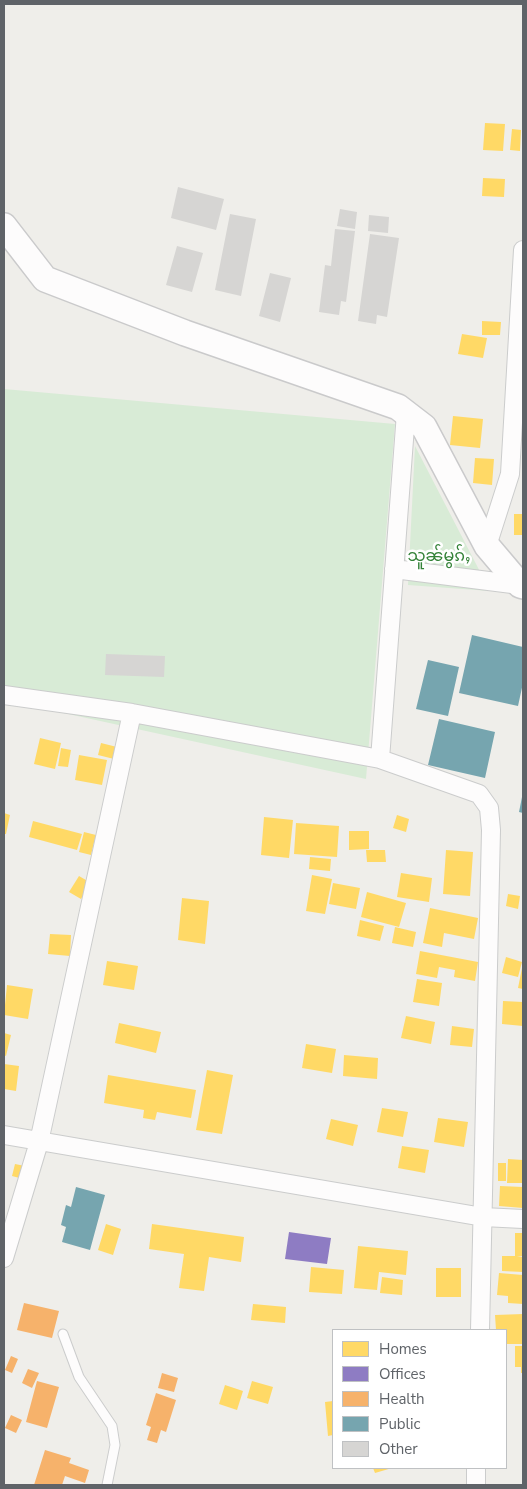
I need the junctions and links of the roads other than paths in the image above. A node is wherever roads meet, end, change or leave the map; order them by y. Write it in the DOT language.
graph roads {
  1 [pos="4,226"];
  2 [pos="523,250"];
  3 [pos="519,381"];
  4 [pos="406,413"];
  5 [pos="487,546"];
  6 [pos="394,569"];
  7 [pos="522,585"];
  8 [pos="4,695"];
  9 [pos="132,713"];
  10 [pos="380,759"];
  11 [pos="4,1135"];
  12 [pos="39,1142"];
  13 [pos="482,1218"];
  14 [pos="523,1219"];
  15 [pos="4,1258"];
  16 [pos="480,1329"];
  17 [pos="64,1334"];
  18 [pos="476,1469"];
  19 [pos="107,1485"];
  20 [pos="476,1485"];
  1 -- 4 [label="main road"];
  2 -- 3 [label="street"];
  3 -- 5 [label="street"];
  4 -- 5 [label="main road"];
  4 -- 6 [label="street"];
  5 -- 7 [label="main road"];
  6 -- 7 [label="street"];
  6 -- 10 [label="street"];
  8 -- 9 [label="street"];
  9 -- 10 [label="street"];
  9 -- 12 [label="street"];
  10 -- 13 [label="street"];
  11 -- 12 [label="street"];
  12 -- 13 [label="street"];
  12 -- 15 [label="street"];
  13 -- 14 [label="street"];
  13 -- 16 [label="street"];
  17 -- 19 [label="lane"];
  18 -- 20 [label="street"];
}
